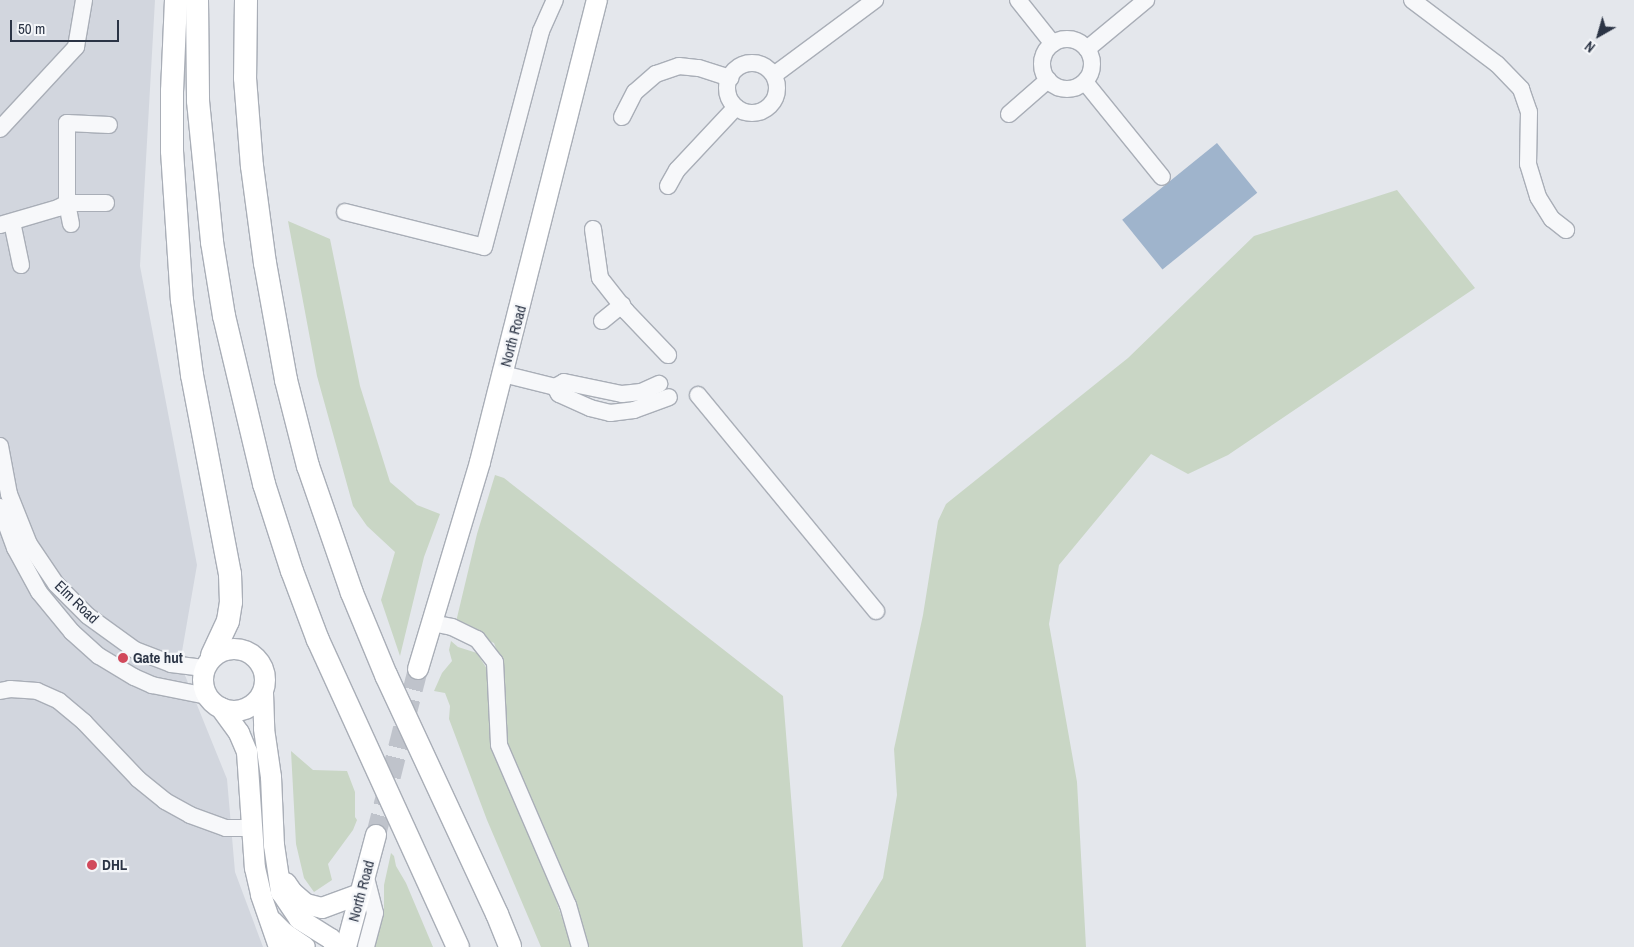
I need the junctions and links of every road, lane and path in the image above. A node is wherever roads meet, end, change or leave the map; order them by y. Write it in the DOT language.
graph roads {
  1 [pos="84,0"];
  2 [pos="176,0"];
  3 [pos="197,0"];
  4 [pos="246,0"];
  5 [pos="555,0"];
  6 [pos="597,0"];
  7 [pos="875,0"];
  8 [pos="1018,0"];
  9 [pos="1146,0"];
  10 [pos="1412,0"];
  11 [pos="1053,44"];
  12 [pos="1087,49"];
  13 [pos="774,75"];
  14 [pos="730,78"];
  15 [pos="1048,80"];
  16 [pos="1085,82"];
  17 [pos="736,107"];
  18 [pos="1010,114"];
  19 [pos="622,117"];
  20 [pos="109,125"];
  21 [pos="0,129"];
  22 [pos="1162,177"];
  23 [pos="668,186"];
  24 [pos="67,202"];
  25 [pos="106,203"];
  26 [pos="344,212"];
  27 [pos="6,223"];
  28 [pos="71,224"];
  29 [pos="592,229"];
  30 [pos="1566,230"];
  31 [pos="21,265"];
  32 [pos="622,305"];
  33 [pos="602,321"];
  34 [pos="668,355"];
  35 [pos="503,374"];
  36 [pos="659,384"];
  37 [pos="555,386"];
  38 [pos="698,396"];
  39 [pos="669,397"];
  40 [pos="0,446"];
  41 [pos="0,507"];
  42 [pos="876,611"];
  43 [pos="432,623"];
  44 [pos="208,662"];
  45 [pos="418,669"];
  46 [pos="0,691"];
  47 [pos="263,692"];
  48 [pos="214,702"];
  49 [pos="251,828"];
  50 [pos="376,835"];
  51 [pos="278,871"];
  52 [pos="365,874"];
  53 [pos="360,894"];
  54 [pos="270,918"];
  55 [pos="278,947"];
  56 [pos="305,947"];
  57 [pos="337,947"];
  58 [pos="346,947"];
  59 [pos="366,947"];
  60 [pos="458,947"];
  61 [pos="510,947"];
  62 [pos="580,947"];
  1 -- 21 [label="street"];
  2 -- 44 [label="highway"];
  3 -- 60 [label="highway"];
  4 -- 61 [label="highway"];
  5 -- 26 [label="street"];
  6 -- 35 [label="main road, North Road"];
  7 -- 13 [label="street"];
  8 -- 11 [label="street"];
  9 -- 12 [label="street"];
  10 -- 30 [label="street"];
  11 -- 12 [label="street"];
  11 -- 15 [label="street"];
  12 -- 16 [label="street"];
  13 -- 14 [label="street"];
  13 -- 17 [label="street"];
  14 -- 17 [label="street"];
  14 -- 19 [label="street"];
  15 -- 16 [label="street"];
  15 -- 18 [label="street"];
  16 -- 22 [label="street"];
  17 -- 23 [label="street"];
  20 -- 24 [label="street"];
  24 -- 25 [label="street"];
  24 -- 27 [label="street"];
  24 -- 28 [label="street"];
  27 -- 31 [label="street"];
  29 -- 32 [label="street"];
  32 -- 33 [label="street"];
  32 -- 34 [label="street"];
  35 -- 37 [label="street"];
  35 -- 43 [label="main road, North Road"];
  36 -- 37 [label="street"];
  37 -- 39 [label="street"];
  38 -- 42 [label="street"];
  40 -- 44 [label="street, Elm Road"];
  41 -- 48 [label="street, Elm Road"];
  43 -- 45 [label="main road, North Road"];
  43 -- 62 [label="street"];
  44 -- 47 [label="main road"];
  44 -- 48 [label="main road"];
  46 -- 49 [label="street"];
  47 -- 48 [label="main road"];
  47 -- 51 [label="main road"];
  48 -- 49 [label="main road"];
  49 -- 54 [label="main road"];
  50 -- 52 [label="main road, North Road"];
  51 -- 53 [label="main road"];
  51 -- 57 [label="main road"];
  52 -- 53 [label="main road, North Road"];
  52 -- 59 [label="street"];
  53 -- 58 [label="main road, North Road"];
  54 -- 55 [label="main road"];
  54 -- 56 [label="main road"];
}
